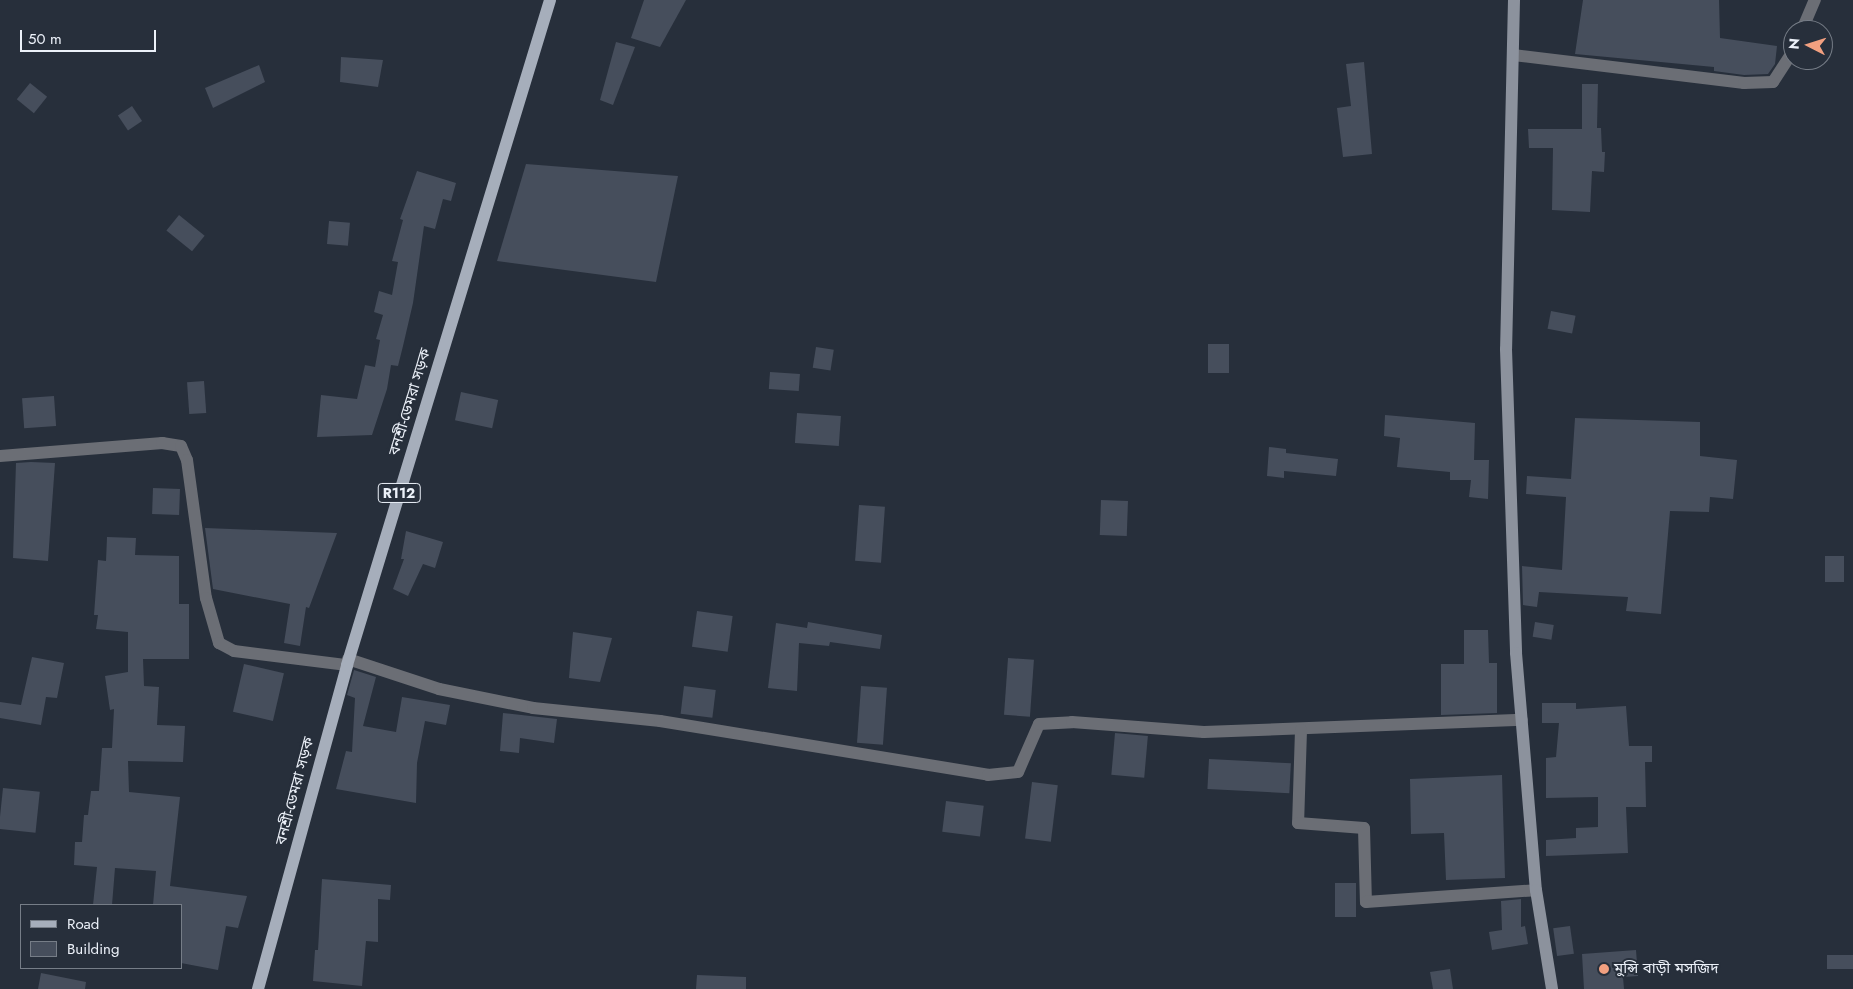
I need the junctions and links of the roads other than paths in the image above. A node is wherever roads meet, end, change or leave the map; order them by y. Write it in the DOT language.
graph roads {
  1 [pos="550,0"];
  2 [pos="1514,0"];
  3 [pos="1815,0"];
  4 [pos="1806,20"];
  5 [pos="1513,55"];
  6 [pos="1783,66"];
  7 [pos="0,456"];
  8 [pos="348,662"];
  9 [pos="1522,720"];
  10 [pos="1301,730"];
  11 [pos="1536,890"];
  12 [pos="258,989"];
  13 [pos="1552,989"];
  1 -- 8 [label="main road, বনশ্রী-ডেমরা সড়ক / R112"];
  2 -- 5 [label="main road"];
  3 -- 4 [label="street"];
  5 -- 6 [label="street"];
  5 -- 9 [label="main road"];
  7 -- 8 [label="street"];
  8 -- 10 [label="street"];
  8 -- 12 [label="main road, বনশ্রী-ডেমরা সড়ক / R112"];
  9 -- 10 [label="street"];
  9 -- 11 [label="main road"];
  10 -- 11 [label="street"];
  11 -- 13 [label="main road"];
}
